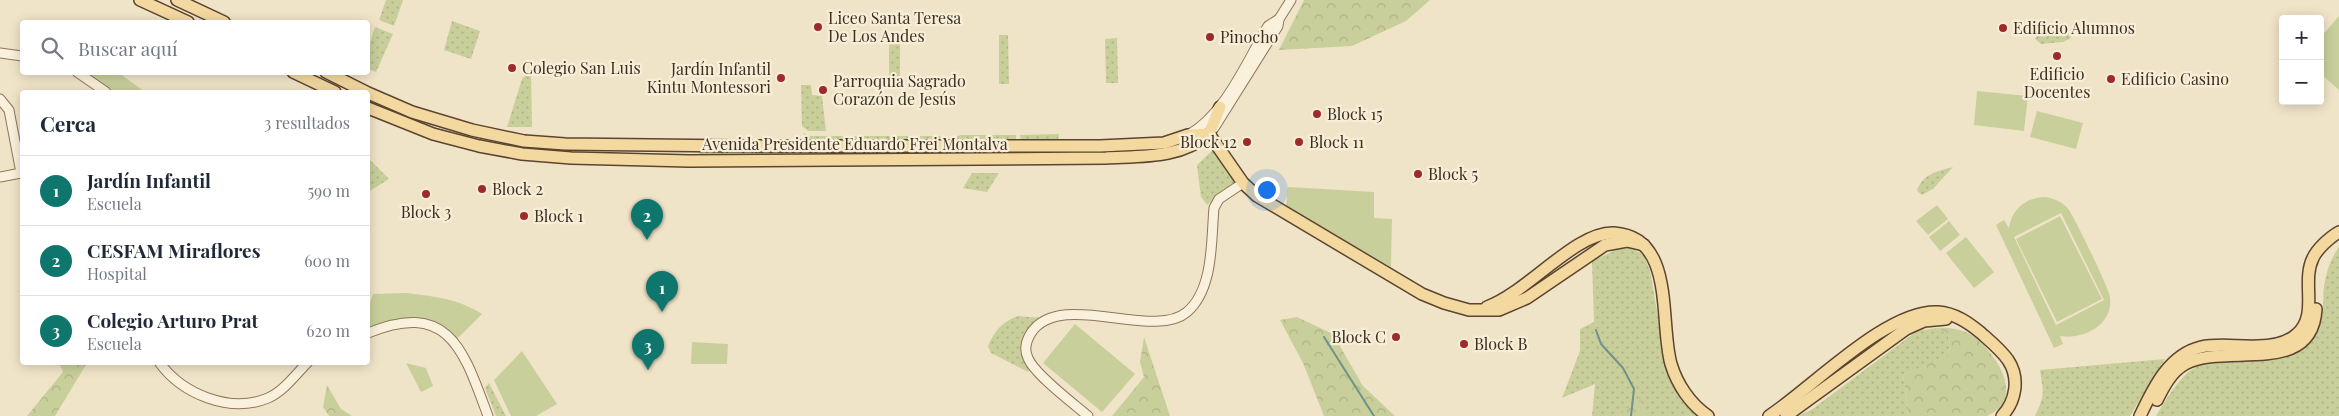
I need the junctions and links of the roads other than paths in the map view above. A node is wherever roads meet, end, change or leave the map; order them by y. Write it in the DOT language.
graph roads {
  1 [pos="140,0"];
  2 [pos="177,0"];
  3 [pos="1291,0"];
  4 [pos="1279,19"];
  5 [pos="184,20"];
  6 [pos="220,20"];
  7 [pos="0,53"];
  8 [pos="20,56"];
  9 [pos="81,75"];
  10 [pos="300,75"];
  11 [pos="332,75"];
  12 [pos="103,90"];
  13 [pos="331,90"];
  14 [pos="361,90"];
  15 [pos="370,94"];
  16 [pos="0,99"];
  17 [pos="1220,107"];
  18 [pos="370,109"];
  19 [pos="1210,134"];
  20 [pos="1188,135"];
  21 [pos="20,168"];
  22 [pos="20,173"];
  23 [pos="0,177"];
  24 [pos="1243,183"];
  25 [pos="2339,232"];
  26 [pos="2320,250"];
  27 [pos="1966,322"];
  28 [pos="370,332"];
  29 [pos="162,365"];
  30 [pos="305,365"];
  31 [pos="488,416"];
  32 [pos="1088,416"];
  33 [pos="1708,416"];
  34 [pos="1769,416"];
  35 [pos="1786,416"];
  36 [pos="2002,416"];
  37 [pos="2140,416"];
  38 [pos="2146,416"];
  1 -- 5 [label="main road"];
  2 -- 6 [label="main road"];
  3 -- 4 [label="street, Avenida Presidente Eduardo Frei Montalva"];
  4 -- 17 [label="street, Avenida Presidente Eduardo Frei Montalva"];
  4 -- 19 [label="street, Avenida Presidente Eduardo Frei Montalva"];
  7 -- 8 [label="street"];
  9 -- 12 [label="street"];
  10 -- 13 [label="main road"];
  11 -- 14 [label="main road, Avenida Presidente Eduardo Frei Montalva"];
  15 -- 20 [label="main road, Avenida Presidente Eduardo Frei Montalva"];
  16 -- 21 [label="street"];
  17 -- 19 [label="main road"];
  17 -- 20 [label="street, Avenida Presidente Eduardo Frei Montalva"];
  18 -- 19 [label="main road, Avenida Presidente Eduardo Frei Montalva"];
  19 -- 20 [label="main road"];
  19 -- 24 [label="main road"];
  22 -- 23 [label="street"];
  24 -- 32 [label="street"];
  24 -- 33 [label="main road"];
  25 -- 26 [label="main road"];
  26 -- 37 [label="main road"];
  26 -- 38 [label="main road"];
  27 -- 34 [label="main road"];
  27 -- 35 [label="main road"];
  27 -- 36 [label="main road"];
  28 -- 31 [label="street"];
  29 -- 30 [label="street"];
}
